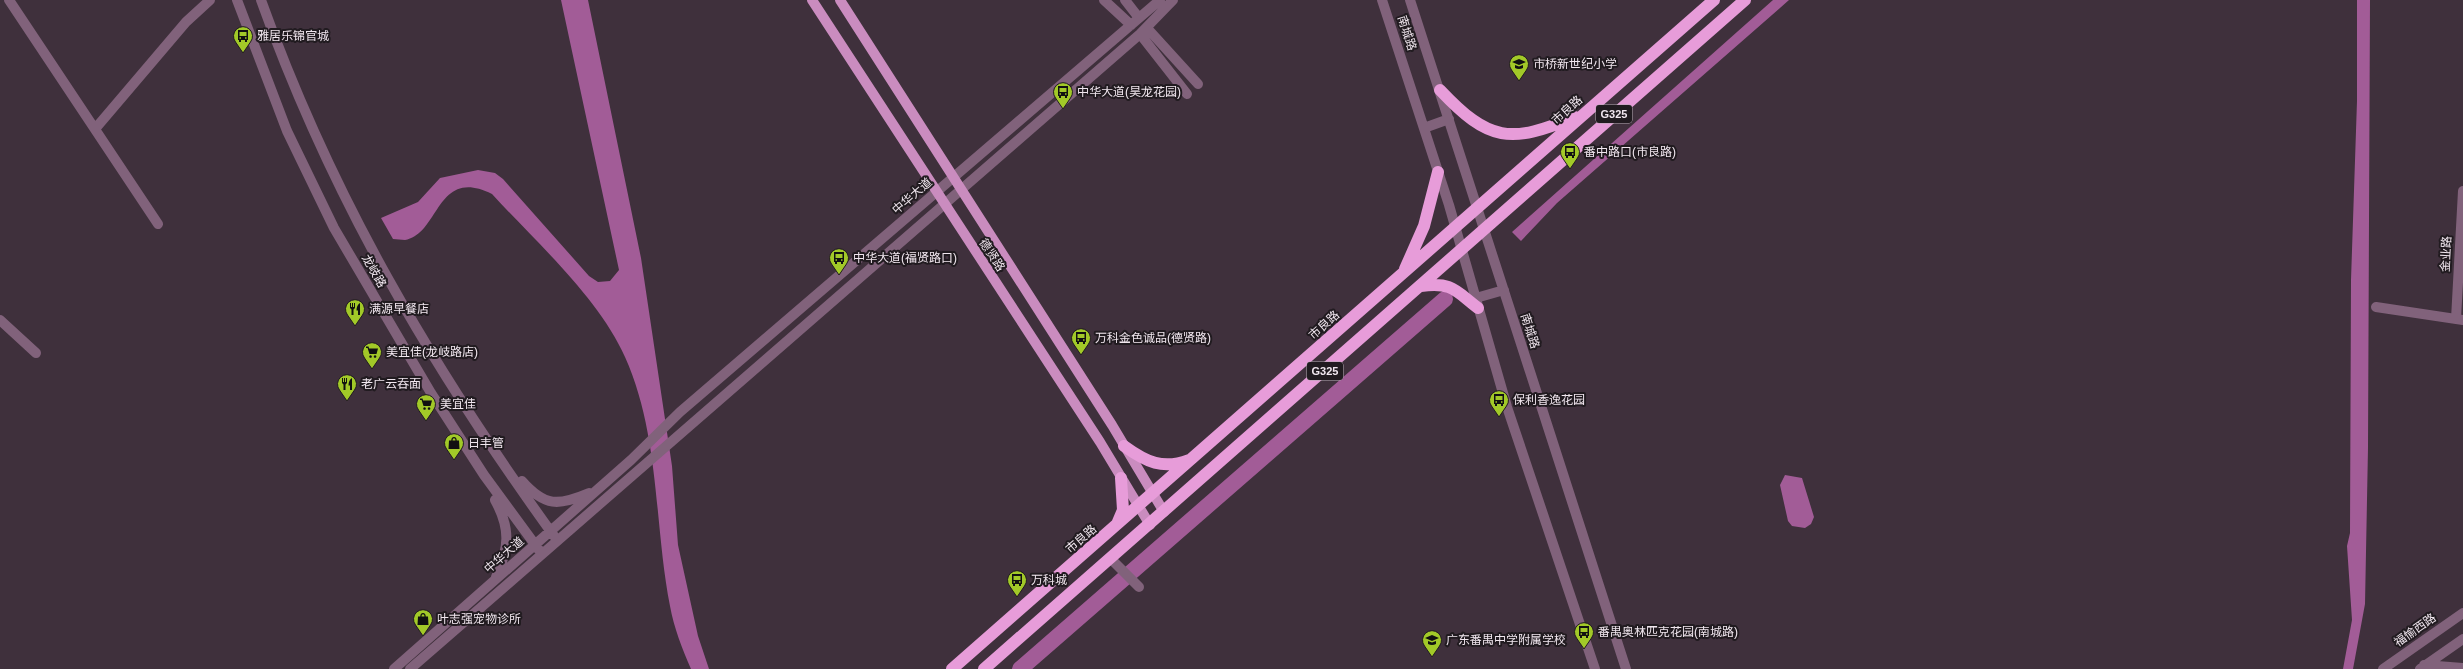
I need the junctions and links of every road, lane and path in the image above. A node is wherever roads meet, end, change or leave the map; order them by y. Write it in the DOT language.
graph roads {
  1 [pos="8,0"];
  2 [pos="210,0"];
  3 [pos="237,0"];
  4 [pos="261,0"];
  5 [pos="812,0"];
  6 [pos="840,0"];
  7 [pos="1104,0"];
  8 [pos="1125,0"];
  9 [pos="1160,0"];
  10 [pos="1173,0"];
  11 [pos="1382,0"];
  12 [pos="1410,0"];
  13 [pos="1714,0"];
  14 [pos="1745,0"];
  15 [pos="1139,18"];
  16 [pos="1131,25"];
  17 [pos="1143,31"];
  18 [pos="1198,84"];
  19 [pos="1440,90"];
  20 [pos="1187,94"];
  21 [pos="1583,114"];
  22 [pos="1449,119"];
  23 [pos="1424,128"];
  24 [pos="95,129"];
  25 [pos="984,151"];
  26 [pos="992,163"];
  27 [pos="1438,172"];
  28 [pos="954,177"];
  29 [pos="961,190"];
  30 [pos="2463,191"];
  31 [pos="936,192"];
  32 [pos="944,205"];
  33 [pos="1477,208"];
  34 [pos="158,224"];
  35 [pos="1455,227"];
  36 [pos="1484,229"];
  37 [pos="1462,249"];
  38 [pos="1404,273"];
  39 [pos="1421,286"];
  40 [pos="1504,290"];
  41 [pos="1477,303"];
  42 [pos="2376,307"];
  43 [pos="2459,319"];
  44 [pos="0,320"];
  45 [pos="36,353"];
  46 [pos="489,442"];
  47 [pos="1124,446"];
  48 [pos="468,450"];
  49 [pos="1194,458"];
  50 [pos="1121,478"];
  51 [pos="596,490"];
  52 [pos="1153,494"];
  53 [pos="1138,508"];
  54 [pos="1164,512"];
  55 [pos="1150,525"];
  56 [pos="1116,527"];
  57 [pos="554,535"];
  58 [pos="538,549"];
  59 [pos="1114,562"];
  60 [pos="495,580"];
  61 [pos="1138,587"];
  62 [pos="2463,613"];
  63 [pos="2463,639"];
  64 [pos="2422,667"];
  65 [pos="2463,668"];
  66 [pos="394,669"];
  67 [pos="410,669"];
  68 [pos="952,669"];
  69 [pos="984,669"];
  70 [pos="1594,669"];
  71 [pos="1626,669"];
  72 [pos="2383,669"];
  1 -- 24 [label="street"];
  2 -- 24 [label="street"];
  3 -- 48 [label="street, 龙岐路"];
  4 -- 46 [label="street, 龙岐路"];
  5 -- 31 [label="main road, 德贤路"];
  6 -- 28 [label="main road, 德贤路"];
  7 -- 16 [label="street"];
  8 -- 15 [label="street"];
  9 -- 15 [label="street, 中华大道"];
  10 -- 17 [label="street"];
  11 -- 23 [label="street, 南城路"];
  12 -- 19 [label="street, 南城路"];
  13 -- 21 [label="highway, 市良路 / G325"];
  14 -- 36 [label="highway, G325"];
  15 -- 16 [label="street, 中华大道"];
  16 -- 25 [label="street, 中华大道"];
  17 -- 18 [label="street"];
  17 -- 20 [label="street"];
  17 -- 26 [label="street"];
  19 -- 21 [label="highway"];
  19 -- 22 [label="street, 南城路"];
  21 -- 33 [label="highway, 市良路 / G325"];
  22 -- 23 [label="street"];
  22 -- 33 [label="street, 南城路"];
  23 -- 27 [label="street, 南城路"];
  24 -- 34 [label="street"];
  25 -- 26 [label="street"];
  25 -- 28 [label="street, 中华大道"];
  26 -- 29 [label="street"];
  27 -- 35 [label="street, 南城路"];
  27 -- 38 [label="highway"];
  28 -- 29 [label="main road, 德贤路"];
  28 -- 31 [label="street, 中华大道"];
  29 -- 32 [label="street"];
  29 -- 47 [label="main road, 德贤路"];
  30 -- 43 [label="street, 金业路"];
  31 -- 32 [label="main road, 德贤路"];
  31 -- 51 [label="street, 中华大道"];
  32 -- 50 [label="main road, 德贤路"];
  32 -- 57 [label="street, 中华大道"];
  33 -- 35 [label="highway, 市良路 / G325"];
  33 -- 36 [label="street, 南城路"];
  35 -- 37 [label="street, 南城路"];
  35 -- 38 [label="highway, 市良路 / G325"];
  36 -- 37 [label="highway, G325"];
  36 -- 40 [label="street, 南城路"];
  37 -- 39 [label="highway, G325"];
  37 -- 41 [label="street, 南城路"];
  38 -- 49 [label="highway, 市良路 / G325"];
  39 -- 41 [label="highway"];
  39 -- 54 [label="highway, G325"];
  40 -- 41 [label="street"];
  40 -- 71 [label="street, 南城路"];
  41 -- 70 [label="street, 南城路"];
  42 -- 43 [label="street"];
  44 -- 45 [label="street"];
  46 -- 51 [label="street"];
  46 -- 57 [label="street, 龙岐路"];
  47 -- 49 [label="highway"];
  47 -- 52 [label="main road, 德贤路"];
  48 -- 58 [label="street, 龙岐路"];
  48 -- 60 [label="street"];
  49 -- 52 [label="highway, 市良路 / G325"];
  50 -- 53 [label="main road, 德贤路"];
  50 -- 56 [label="highway"];
  51 -- 57 [label="street, 中华大道"];
  52 -- 53 [label="highway, 市良路 / G325"];
  52 -- 54 [label="main road, 德贤路"];
  53 -- 55 [label="main road, 德贤路"];
  53 -- 56 [label="highway, 市良路 / G325"];
  54 -- 55 [label="highway, G325"];
  55 -- 59 [label="highway, G325"];
  56 -- 68 [label="highway, 市良路 / G325"];
  57 -- 58 [label="street, 中华大道"];
  58 -- 60 [label="street, 中华大道"];
  58 -- 67 [label="street, 中华大道"];
  59 -- 61 [label="street"];
  59 -- 69 [label="highway, G325"];
  60 -- 66 [label="street, 中华大道"];
  62 -- 72 [label="street, 福愉西路"];
  63 -- 64 [label="street"];
  64 -- 65 [label="street"];
}
